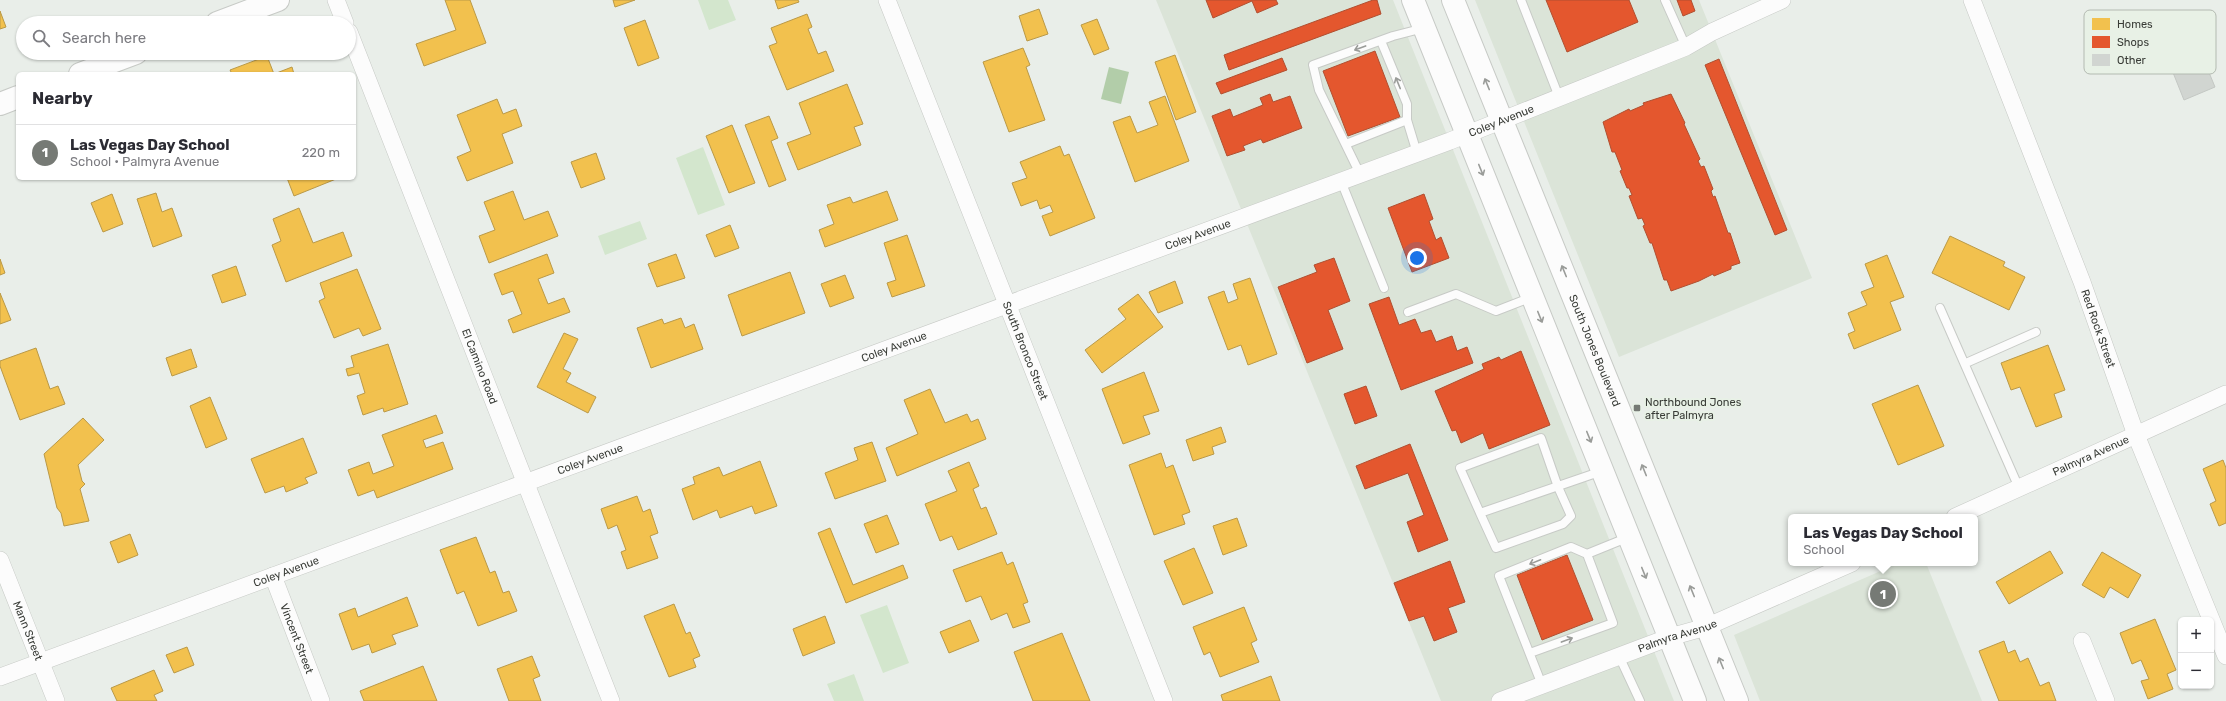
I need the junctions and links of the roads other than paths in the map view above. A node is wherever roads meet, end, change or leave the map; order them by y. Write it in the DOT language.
graph roads {
  1 [pos="278,0"];
  2 [pos="336,0"];
  3 [pos="887,0"];
  4 [pos="1413,0"];
  5 [pos="1453,0"];
  6 [pos="1521,0"];
  7 [pos="1665,0"];
  8 [pos="1782,0"];
  9 [pos="1972,0"];
  10 [pos="235,16"];
  11 [pos="342,16"];
  12 [pos="1424,28"];
  13 [pos="1381,40"];
  14 [pos="1686,47"];
  15 [pos="356,50"];
  16 [pos="117,60"];
  17 [pos="85,72"];
  18 [pos="1559,97"];
  19 [pos="16,98"];
  20 [pos="0,104"];
  21 [pos="1407,120"];
  22 [pos="1502,120"];
  23 [pos="1467,134"];
  24 [pos="1346,144"];
  25 [pos="1418,153"];
  26 [pos="1360,174"];
  27 [pos="1341,181"];
  28 [pos="1384,288"];
  29 [pos="1532,297"];
  30 [pos="1006,306"];
  31 [pos="1940,308"];
  32 [pos="1408,312"];
  33 [pos="2036,332"];
  34 [pos="1966,363"];
  35 [pos="2226,394"];
  36 [pos="2136,435"];
  37 [pos="1602,470"];
  38 [pos="526,483"];
  39 [pos="1558,487"];
  40 [pos="2019,488"];
  41 [pos="1480,513"];
  42 [pos="1963,514"];
  43 [pos="1629,537"];
  44 [pos="1587,554"];
  45 [pos="0,560"];
  46 [pos="1845,566"];
  47 [pos="273,576"];
  48 [pos="1706,627"];
  49 [pos="1670,637"];
  50 [pos="2082,641"];
  51 [pos="1530,653"];
  52 [pos="1619,656"];
  53 [pos="2226,656"];
  54 [pos="40,662"];
  55 [pos="0,677"];
  56 [pos="1542,685"];
  57 [pos="56,701"];
  58 [pos="321,701"];
  59 [pos="611,701"];
  60 [pos="1164,701"];
  61 [pos="1500,701"];
  62 [pos="1640,701"];
  63 [pos="1695,701"];
  64 [pos="1737,701"];
  65 [pos="2106,701"];
  1 -- 10 [label="main road"];
  2 -- 11 [label="street"];
  3 -- 30 [label="street, South Bronco Street"];
  4 -- 12 [label="main road"];
  22 -- 5 [label="main road, South Jones Boulevard, one-way"];
  6 -- 18 [label="lane"];
  7 -- 14 [label="lane"];
  8 -- 14 [label="street, Coley Avenue"];
  9 -- 36 [label="street, Red Rock Street"];
  12 -- 13 [label="lane"];
  12 -- 23 [label="main road"];
  21 -- 13 [label="lane, one-way"];
  13 -- 24 [label="lane, one-way"];
  14 -- 18 [label="street, Coley Avenue"];
  15 -- 38 [label="street, El Camino Road"];
  16 -- 17 [label="main road"];
  18 -- 22 [label="street, Coley Avenue"];
  19 -- 20 [label="main road"];
  21 -- 24 [label="lane"];
  21 -- 25 [label="lane"];
  22 -- 23 [label="street, Coley Avenue"];
  48 -- 22 [label="main road, South Jones Boulevard, one-way"];
  23 -- 25 [label="street, Coley Avenue"];
  23 -- 29 [label="main road, one-way"];
  24 -- 26 [label="lane"];
  25 -- 26 [label="street, Coley Avenue"];
  26 -- 27 [label="street, Coley Avenue"];
  27 -- 28 [label="lane"];
  27 -- 30 [label="street, Coley Avenue"];
  29 -- 32 [label="lane"];
  29 -- 37 [label="main road, one-way"];
  30 -- 38 [label="street, Coley Avenue"];
  30 -- 60 [label="street, South Bronco Street"];
  31 -- 34 [label="lane"];
  33 -- 34 [label="lane"];
  34 -- 40 [label="lane"];
  35 -- 36 [label="street, Palmyra Avenue"];
  36 -- 40 [label="street, Palmyra Avenue"];
  36 -- 53 [label="street, Red Rock Street"];
  37 -- 39 [label="lane"];
  37 -- 43 [label="main road"];
  38 -- 47 [label="street, Coley Avenue"];
  38 -- 59 [label="street, El Camino Road"];
  39 -- 41 [label="lane"];
  39 -- 41 [label="lane"];
  39 -- 41 [label="lane"];
  40 -- 42 [label="street, Palmyra Avenue"];
  43 -- 44 [label="lane"];
  43 -- 49 [label="main road, one-way"];
  51 -- 44 [label="lane, one-way"];
  44 -- 51 [label="lane, one-way"];
  45 -- 54 [label="street, Mann Street"];
  46 -- 48 [label="street, Palmyra Avenue"];
  47 -- 54 [label="street, Coley Avenue"];
  47 -- 58 [label="street, Vincent Street"];
  48 -- 49 [label="street, Palmyra Avenue"];
  64 -- 48 [label="main road, South Jones Boulevard, one-way"];
  49 -- 52 [label="street, Palmyra Avenue"];
  49 -- 63 [label="main road"];
  50 -- 65 [label="street"];
  51 -- 56 [label="lane"];
  52 -- 56 [label="street, Palmyra Avenue"];
  52 -- 62 [label="lane"];
  54 -- 55 [label="street, Coley Avenue"];
  54 -- 57 [label="street, Mann Street"];
  56 -- 61 [label="street, Palmyra Avenue"];
}
